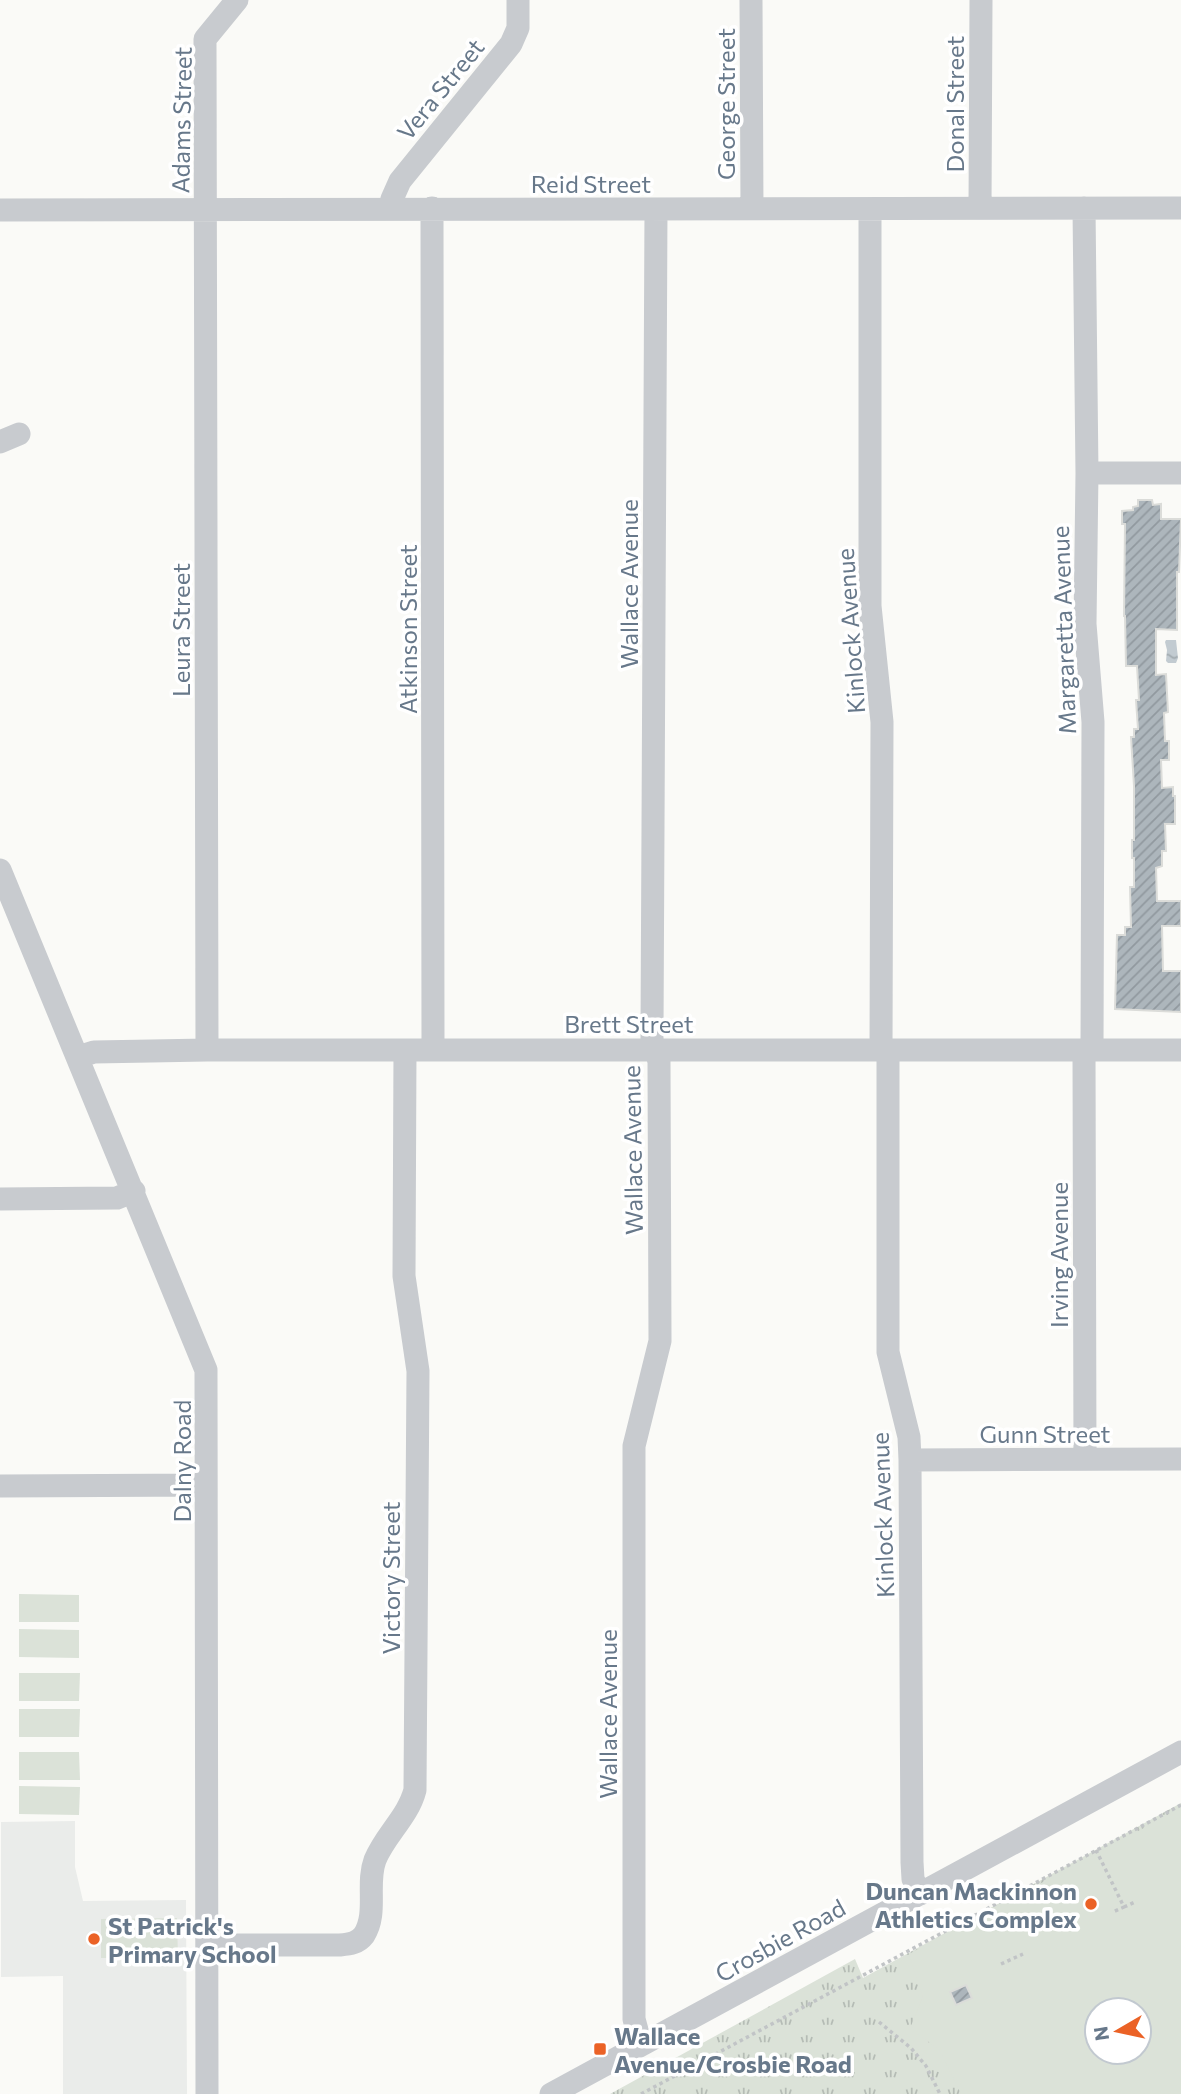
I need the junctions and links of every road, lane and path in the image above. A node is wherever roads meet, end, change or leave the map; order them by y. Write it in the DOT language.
graph roads {
  1 [pos="237,0"];
  2 [pos="518,0"];
  3 [pos="751,0"];
  4 [pos="981,0"];
  5 [pos="1,208"];
  6 [pos="392,208"];
  7 [pos="432,208"];
  8 [pos="981,208"];
  9 [pos="1084,208"];
  10 [pos="1181,208"];
  11 [pos="206,209"];
  12 [pos="656,209"];
  13 [pos="752,209"];
  14 [pos="870,209"];
  15 [pos="1087,473"];
  16 [pos="1181,473"];
  17 [pos="3,884"];
  18 [pos="655,1049"];
  19 [pos="206,1050"];
  20 [pos="405,1050"];
  21 [pos="433,1050"];
  22 [pos="1181,1050"];
  23 [pos="884,1051"];
  24 [pos="1088,1051"];
  25 [pos="78,1058"];
  26 [pos="134,1191"];
  27 [pos="0,1199"];
  28 [pos="1084,1459"];
  29 [pos="1181,1459"];
  30 [pos="910,1460"];
  31 [pos="206,1485"];
  32 [pos="0,1486"];
  33 [pos="1181,1752"];
  34 [pos="1181,1805"];
  35 [pos="1096,1850"];
  36 [pos="920,1894"];
  37 [pos="1135,1902"];
  38 [pos="1124,1907"];
  39 [pos="1113,1912"];
  40 [pos="207,1945"];
  41 [pos="1023,1954"];
  42 [pos="1001,1964"];
  43 [pos="879,2022"];
  44 [pos="641,2045"];
  45 [pos="207,2094"];
  46 [pos="551,2094"];
  47 [pos="641,2094"];
  48 [pos="940,2094"];
  1 -- 11 [label="street, Adams Street"];
  2 -- 6 [label="street, Vera Street"];
  3 -- 13 [label="street, George Street"];
  4 -- 8 [label="street, Donal Street"];
  5 -- 11 [label="street, Reid Street"];
  6 -- 7 [label="street, Reid Street"];
  6 -- 11 [label="street, Reid Street"];
  7 -- 12 [label="street, Reid Street"];
  7 -- 21 [label="street, Atkinson Street"];
  8 -- 9 [label="street, Reid Street"];
  8 -- 14 [label="street, Reid Street"];
  9 -- 10 [label="street, Reid Street"];
  9 -- 15 [label="street, Margaretta Avenue"];
  11 -- 19 [label="street, Leura Street"];
  12 -- 13 [label="street, Reid Street"];
  12 -- 18 [label="street, Wallace Avenue"];
  13 -- 14 [label="street, Reid Street"];
  14 -- 23 [label="street, Kinlock Avenue"];
  15 -- 16 [label="street"];
  15 -- 24 [label="street, Margaretta Avenue"];
  17 -- 25 [label="street, Dalny Road"];
  18 -- 21 [label="street, Brett Street"];
  18 -- 23 [label="street, Brett Street"];
  18 -- 44 [label="street, Wallace Avenue"];
  19 -- 20 [label="street, Brett Street"];
  19 -- 25 [label="street, Brett Street"];
  20 -- 21 [label="street, Brett Street"];
  20 -- 40 [label="street, Victory Street"];
  22 -- 24 [label="street, Brett Street"];
  23 -- 24 [label="street, Brett Street"];
  23 -- 30 [label="street, Kinlock Avenue"];
  24 -- 28 [label="street, Irving Avenue"];
  25 -- 26 [label="street, Dalny Road"];
  26 -- 27 [label="street"];
  26 -- 31 [label="street, Dalny Road"];
  28 -- 29 [label="street, Gunn Street"];
  28 -- 30 [label="street, Gunn Street"];
  30 -- 36 [label="street, Kinlock Avenue"];
  31 -- 32 [label="street"];
  31 -- 40 [label="street, Dalny Road"];
  33 -- 36 [label="street, Crosbie Road"];
  34 -- 35 [label="path"];
  35 -- 38 [label="path"];
  35 -- 47 [label="path"];
  36 -- 44 [label="street, Crosbie Road"];
  37 -- 38 [label="path"];
  38 -- 39 [label="path"];
  40 -- 45 [label="street, Dalny Road"];
  41 -- 42 [label="path"];
  43 -- 48 [label="path"];
  44 -- 46 [label="street, Crosbie Road"];
}
